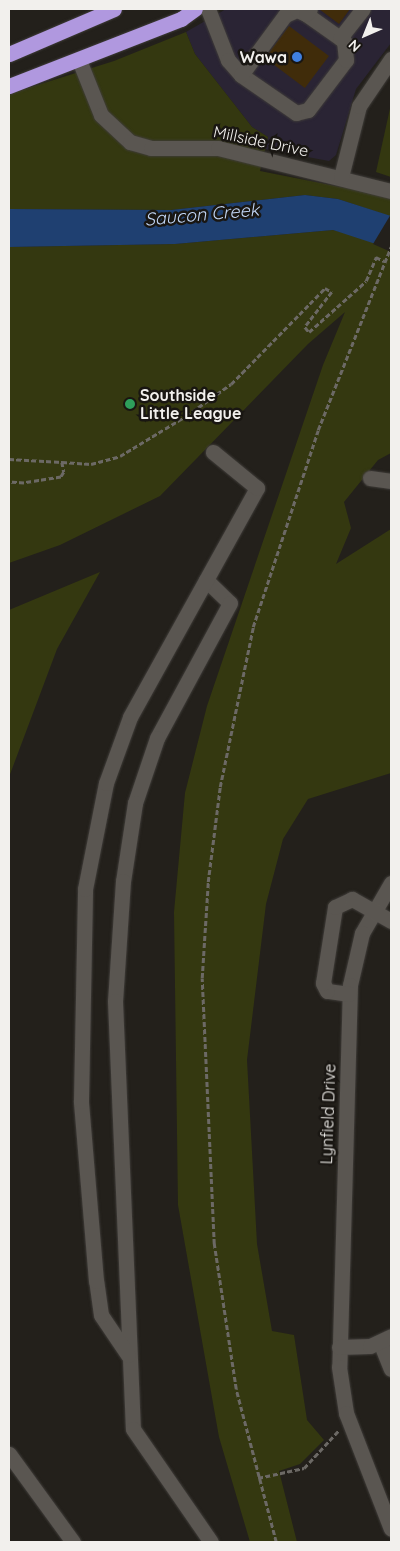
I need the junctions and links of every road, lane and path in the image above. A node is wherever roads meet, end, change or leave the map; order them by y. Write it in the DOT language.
graph roads {
  1 [pos="114,9"];
  2 [pos="195,9"];
  3 [pos="208,9"];
  4 [pos="363,9"];
  5 [pos="308,12"];
  6 [pos="340,38"];
  7 [pos="9,54"];
  8 [pos="391,59"];
  9 [pos="79,60"];
  10 [pos="241,75"];
  11 [pos="9,86"];
  12 [pos="341,177"];
  13 [pos="391,191"];
  14 [pos="391,247"];
  15 [pos="384,261"];
  16 [pos="213,452"];
  17 [pos="9,459"];
  18 [pos="62,462"];
  19 [pos="370,478"];
  20 [pos="391,481"];
  21 [pos="9,482"];
  22 [pos="206,580"];
  23 [pos="391,883"];
  24 [pos="374,909"];
  25 [pos="391,921"];
  26 [pos="349,994"];
  27 [pos="386,1339"];
  28 [pos="339,1351"];
  29 [pos="128,1355"];
  30 [pos="391,1369"];
  31 [pos="349,1421"];
  32 [pos="9,1454"];
  33 [pos="258,1478"];
  34 [pos="391,1529"];
  35 [pos="73,1542"];
  36 [pos="211,1542"];
  37 [pos="276,1542"];
  1 -- 7 [label="highway"];
  2 -- 9 [label="highway"];
  3 -- 10 [label="street"];
  4 -- 6 [label="street"];
  5 -- 6 [label="street"];
  5 -- 10 [label="street"];
  6 -- 10 [label="street"];
  8 -- 12 [label="street"];
  9 -- 11 [label="highway"];
  9 -- 12 [label="street, Millside Drive"];
  12 -- 13 [label="street, Millside Drive"];
  14 -- 15 [label="path"];
  15 -- 18 [label="path"];
  15 -- 33 [label="path"];
  16 -- 22 [label="street"];
  17 -- 18 [label="path"];
  18 -- 21 [label="path"];
  19 -- 20 [label="street"];
  22 -- 29 [label="street"];
  22 -- 29 [label="street"];
  23 -- 24 [label="street, Lynfield Drive"];
  24 -- 25 [label="street"];
  24 -- 26 [label="street, Lynfield Drive"];
  24 -- 26 [label="street"];
  26 -- 28 [label="street, Lynfield Drive"];
  27 -- 28 [label="street"];
  27 -- 30 [label="street"];
  28 -- 31 [label="street, Lynfield Drive"];
  29 -- 36 [label="street"];
  31 -- 33 [label="path"];
  31 -- 34 [label="street, Lynfield Drive"];
  32 -- 35 [label="street"];
  33 -- 37 [label="path"];
}
